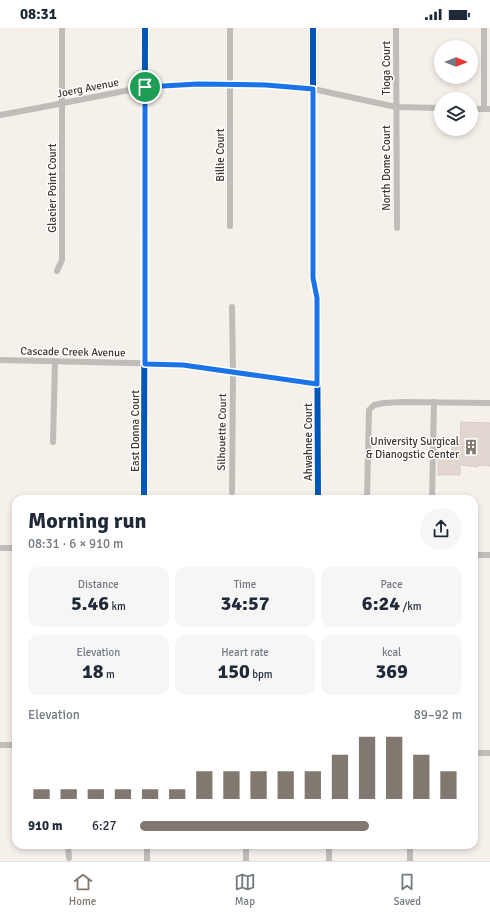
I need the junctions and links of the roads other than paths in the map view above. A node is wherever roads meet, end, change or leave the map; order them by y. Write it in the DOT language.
graph roads {
  1 [pos="62,28"];
  2 [pos="145,28"];
  3 [pos="230,28"];
  4 [pos="313,28"];
  5 [pos="396,28"];
  6 [pos="484,28"];
  7 [pos="230,84"];
  8 [pos="145,87"];
  9 [pos="313,89"];
  10 [pos="62,103"];
  11 [pos="396,107"];
  12 [pos="434,108"];
  13 [pos="487,109"];
  14 [pos="0,114"];
  15 [pos="230,226"];
  16 [pos="397,228"];
  17 [pos="57,271"];
  18 [pos="232,307"];
  19 [pos="0,360"];
  20 [pos="55,362"];
  21 [pos="145,364"];
  22 [pos="233,372"];
  23 [pos="317,384"];
  24 [pos="434,402"];
  25 [pos="490,403"];
  26 [pos="53,442"];
  27 [pos="232,492"];
  28 [pos="144,495"];
  29 [pos="318,495"];
  30 [pos="367,495"];
  31 [pos="432,495"];
  32 [pos="0,548"];
  33 [pos="12,548"];
  34 [pos="478,555"];
  35 [pos="490,555"];
  36 [pos="0,745"];
  37 [pos="12,745"];
  38 [pos="478,753"];
  39 [pos="490,753"];
  40 [pos="68,849"];
  41 [pos="147,849"];
  42 [pos="246,849"];
  43 [pos="329,849"];
  44 [pos="410,849"];
  45 [pos="69,858"];
  46 [pos="147,861"];
  47 [pos="246,861"];
  48 [pos="329,861"];
  49 [pos="410,861"];
  1 -- 10 [label="street, Glacier Point Court"];
  2 -- 8 [label="street, East Donna Court"];
  3 -- 7 [label="street, Billie Court"];
  4 -- 9 [label="street, Ahwahnee Court"];
  5 -- 11 [label="street, Tioga Court"];
  6 -- 13 [label="street"];
  7 -- 8 [label="street, Joerg Avenue"];
  7 -- 9 [label="street, Joerg Avenue"];
  7 -- 15 [label="street, Billie Court"];
  8 -- 10 [label="street, Joerg Avenue"];
  8 -- 21 [label="street, East Donna Court"];
  9 -- 11 [label="street, Joerg Avenue"];
  9 -- 23 [label="street, Ahwahnee Court"];
  10 -- 14 [label="street, Joerg Avenue"];
  10 -- 17 [label="street, Glacier Point Court"];
  11 -- 12 [label="street, Joerg Avenue"];
  11 -- 16 [label="street, North Dome Court"];
  18 -- 22 [label="street, Silhouette Court"];
  19 -- 20 [label="street, Cascade Creek Avenue"];
  20 -- 21 [label="street, Cascade Creek Avenue"];
  20 -- 26 [label="street"];
  21 -- 22 [label="street, Cascade Creek Avenue"];
  21 -- 28 [label="street, East Donna Court"];
  22 -- 23 [label="street, Cascade Creek Avenue"];
  22 -- 27 [label="street, Silhouette Court"];
  23 -- 29 [label="street, Ahwahnee Court"];
  24 -- 25 [label="street"];
  24 -- 30 [label="street"];
  24 -- 31 [label="street"];
  32 -- 33 [label="street"];
  34 -- 35 [label="street"];
  36 -- 37 [label="street"];
  38 -- 39 [label="street"];
  40 -- 45 [label="street"];
  41 -- 46 [label="street"];
  42 -- 47 [label="street"];
  43 -- 48 [label="street"];
  44 -- 49 [label="street"];
}
